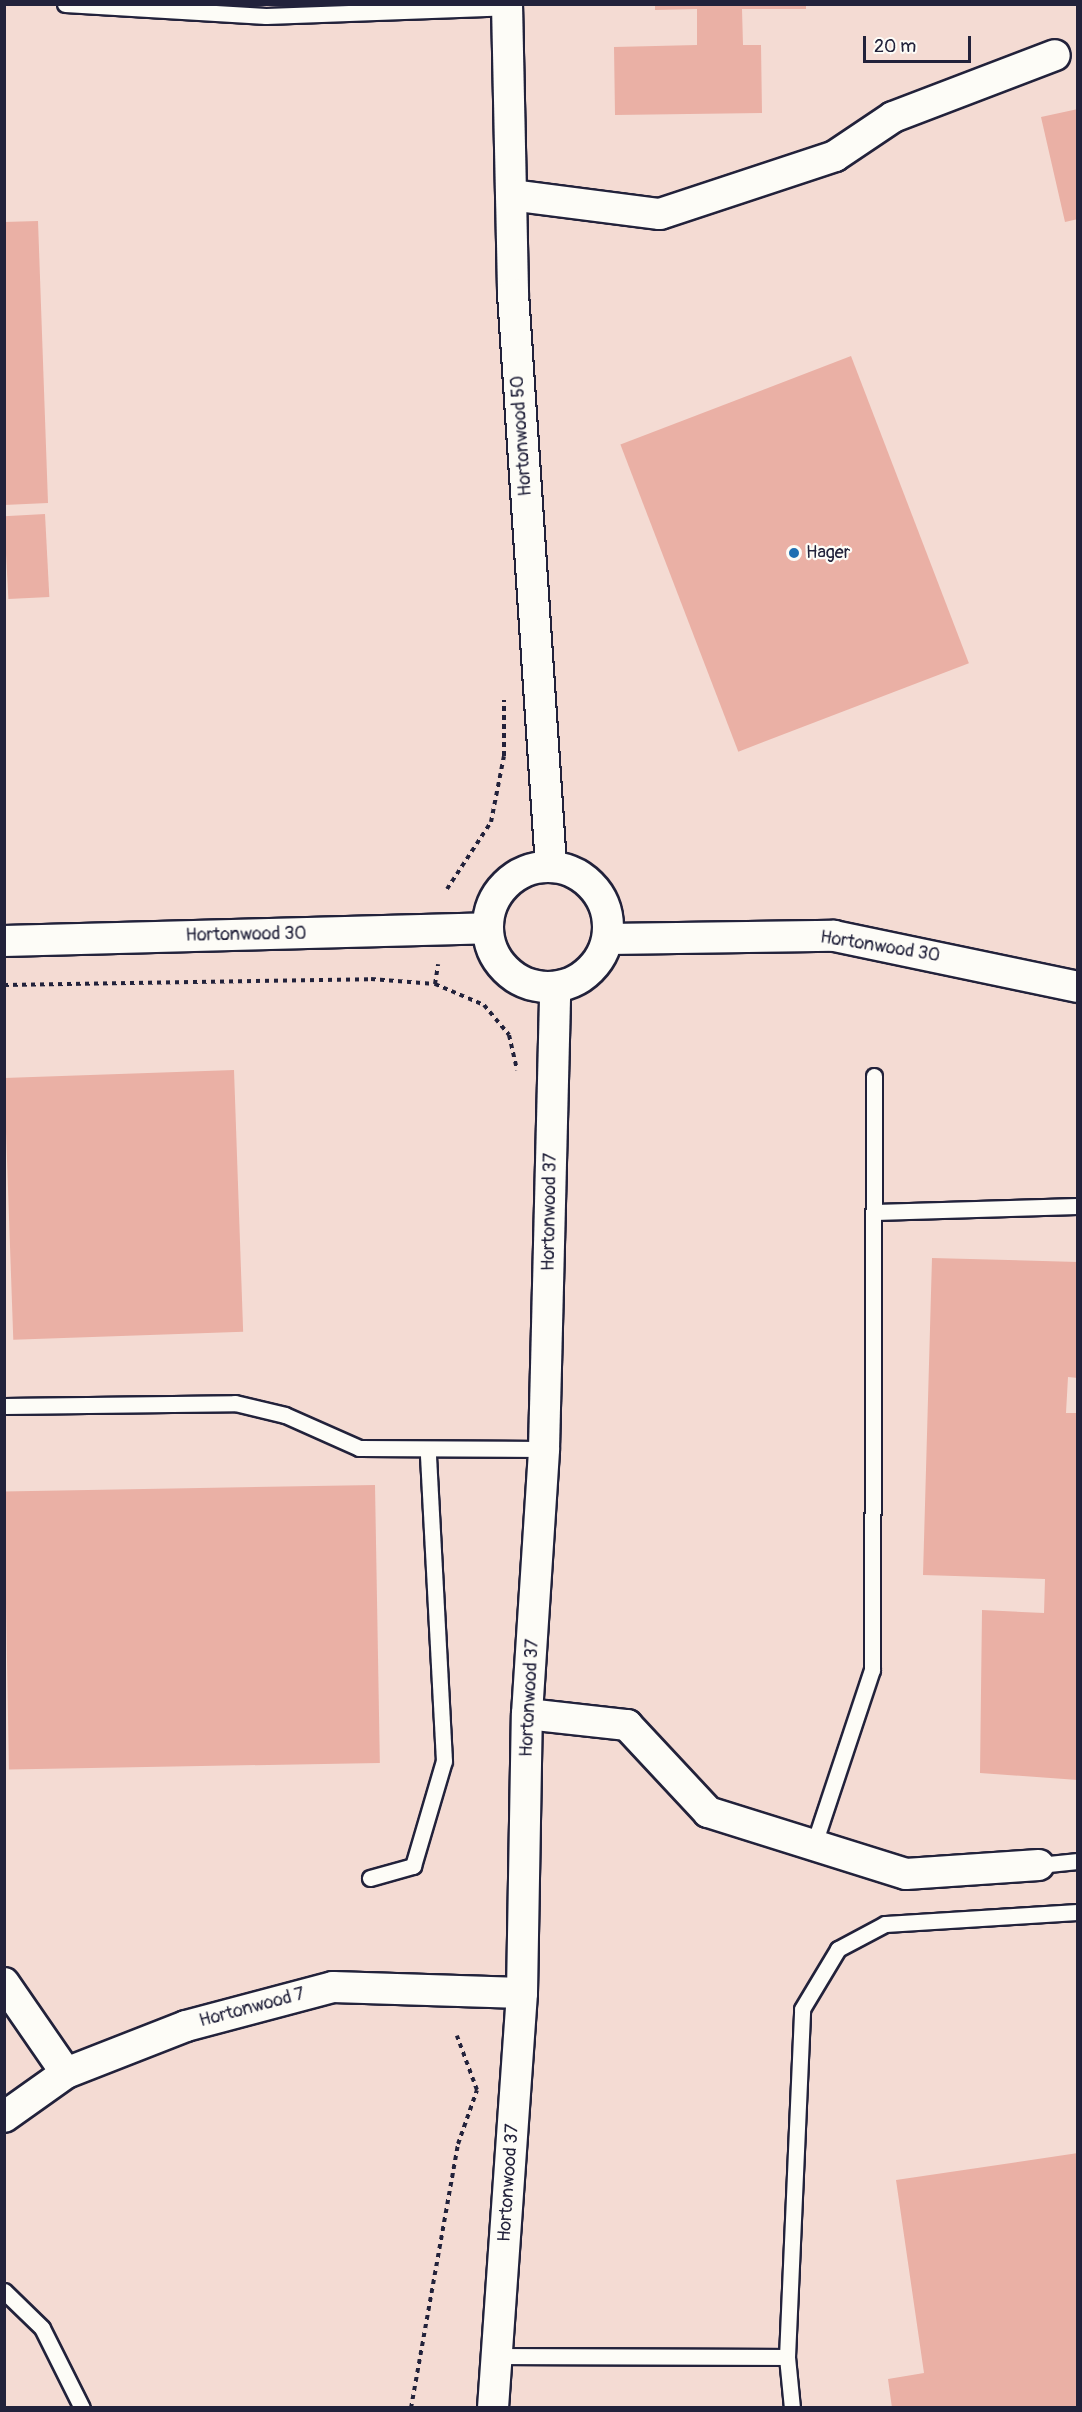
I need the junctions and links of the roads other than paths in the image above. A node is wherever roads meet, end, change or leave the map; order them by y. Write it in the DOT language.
graph roads {
  1 [pos="65,4"];
  2 [pos="507,6"];
  3 [pos="1055,55"];
  4 [pos="511,195"];
  5 [pos="551,866"];
  6 [pos="488,928"];
  7 [pos="608,939"];
  8 [pos="4,941"];
  9 [pos="1077,987"];
  10 [pos="555,988"];
  11 [pos="874,1076"];
  12 [pos="1077,1206"];
  13 [pos="874,1212"];
  14 [pos="4,1406"];
  15 [pos="544,1449"];
  16 [pos="428,1452"];
  17 [pos="527,1714"];
  18 [pos="814,1845"];
  19 [pos="1077,1861"];
  20 [pos="1039,1865"];
  21 [pos="370,1878"];
  22 [pos="1077,1912"];
  23 [pos="4,1983"];
  24 [pos="522,1993"];
  25 [pos="66,2073"];
  26 [pos="4,2117"];
  27 [pos="4,2291"];
  28 [pos="497,2356"];
  29 [pos="787,2357"];
  30 [pos="82,2408"];
  31 [pos="493,2408"];
  32 [pos="792,2408"];
  1 -- 2 [label="lane"];
  2 -- 4 [label="street, Hortonwood 50"];
  3 -- 4 [label="street"];
  4 -- 5 [label="street, Hortonwood 50"];
  5 -- 6 [label="street"];
  5 -- 7 [label="street"];
  6 -- 8 [label="street, Hortonwood 30"];
  6 -- 10 [label="street"];
  7 -- 9 [label="street, Hortonwood 30"];
  7 -- 10 [label="street"];
  10 -- 15 [label="street, Hortonwood 37"];
  11 -- 13 [label="lane"];
  12 -- 13 [label="lane"];
  13 -- 18 [label="lane"];
  14 -- 16 [label="lane"];
  15 -- 16 [label="lane"];
  15 -- 17 [label="street, Hortonwood 37"];
  16 -- 21 [label="lane"];
  17 -- 18 [label="street"];
  17 -- 24 [label="street, Hortonwood 37"];
  18 -- 20 [label="street"];
  19 -- 20 [label="lane"];
  22 -- 29 [label="lane"];
  23 -- 25 [label="street"];
  24 -- 25 [label="street, Hortonwood 7"];
  24 -- 28 [label="street, Hortonwood 37"];
  25 -- 26 [label="street, Hortonwood 7"];
  27 -- 30 [label="lane"];
  28 -- 29 [label="lane"];
  28 -- 31 [label="street, Hortonwood 37"];
  29 -- 32 [label="lane"];
}
